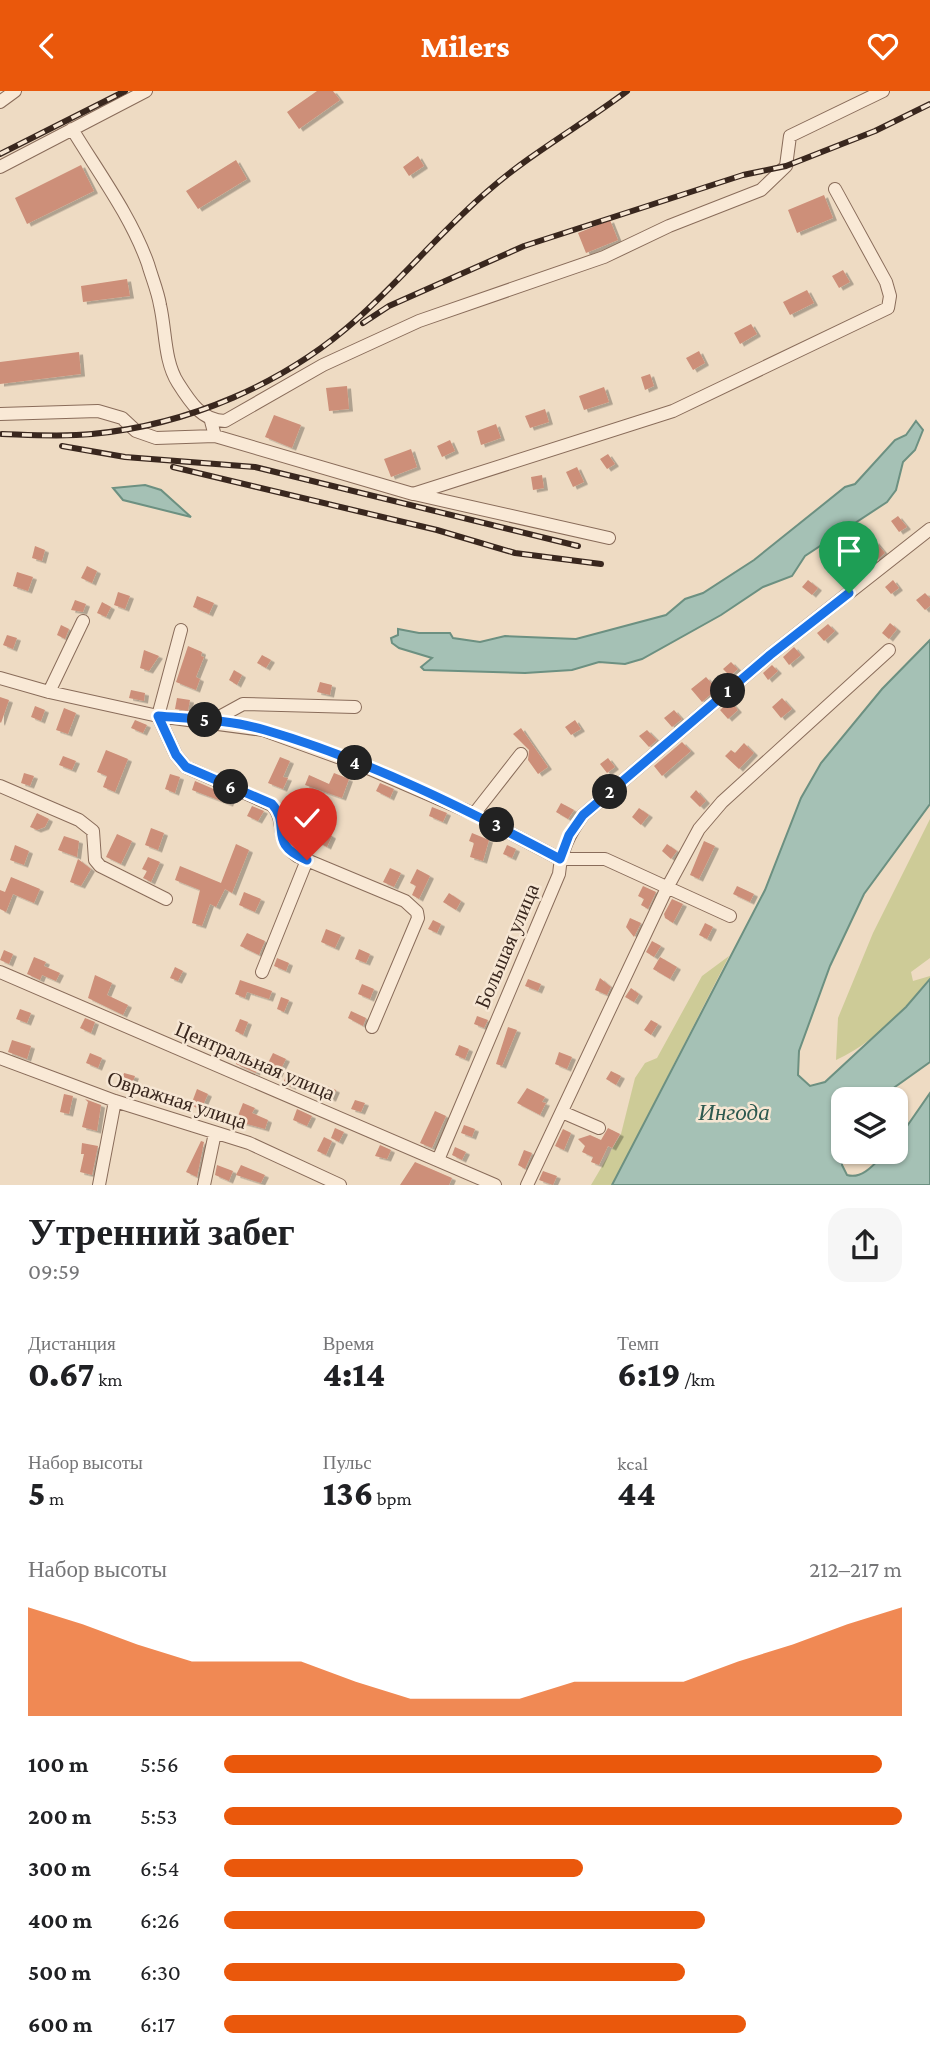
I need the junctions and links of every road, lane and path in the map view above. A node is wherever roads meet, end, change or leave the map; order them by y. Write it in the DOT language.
graph roads {
  1 [pos="15,91"];
  2 [pos="146,91"];
  3 [pos="883,91"];
  4 [pos="0,102"];
  5 [pos="72,129"];
  6 [pos="0,167"];
  7 [pos="835,189"];
  8 [pos="0,414"];
  9 [pos="211,421"];
  10 [pos="215,436"];
  11 [pos="413,494"];
  12 [pos="930,529"];
  13 [pos="609,538"];
  14 [pos="83,621"];
  15 [pos="181,630"];
  16 [pos="890,650"];
  17 [pos="0,678"];
  18 [pos="49,692"];
  19 [pos="355,707"];
  20 [pos="158,716"];
  21 [pos="212,721"];
  22 [pos="522,754"];
  23 [pos="0,786"];
  24 [pos="474,814"];
  25 [pos="560,859"];
  26 [pos="307,860"];
  27 [pos="667,888"];
  28 [pos="166,899"];
  29 [pos="730,916"];
  30 [pos="0,972"];
  31 [pos="262,972"];
  32 [pos="372,1027"];
  33 [pos="0,1058"];
  34 [pos="115,1101"];
  35 [pos="562,1112"];
  36 [pos="599,1128"];
  37 [pos="215,1133"];
  38 [pos="438,1160"];
  39 [pos="99,1185"];
  40 [pos="204,1185"];
  41 [pos="340,1185"];
  42 [pos="495,1185"];
  43 [pos="527,1185"];
  1 -- 4 [label="street"];
  2 -- 5 [label="street"];
  3 -- 9 [label="street"];
  5 -- 6 [label="street"];
  5 -- 9 [label="street"];
  7 -- 11 [label="street"];
  8 -- 10 [label="street"];
  9 -- 10 [label="street"];
  10 -- 11 [label="street"];
  11 -- 13 [label="street"];
  12 -- 25 [label="street, Большая улица"];
  14 -- 18 [label="street"];
  15 -- 20 [label="street"];
  16 -- 27 [label="street"];
  17 -- 18 [label="street"];
  18 -- 20 [label="street"];
  19 -- 21 [label="street"];
  20 -- 21 [label="street"];
  20 -- 26 [label="street"];
  21 -- 24 [label="street"];
  22 -- 24 [label="street"];
  23 -- 28 [label="street"];
  24 -- 25 [label="street"];
  25 -- 27 [label="street"];
  25 -- 38 [label="street, Большая улица"];
  26 -- 31 [label="street"];
  26 -- 32 [label="street"];
  27 -- 29 [label="street"];
  27 -- 35 [label="street"];
  30 -- 38 [label="street, Центральная улица"];
  33 -- 34 [label="street, Овражная улица"];
  34 -- 37 [label="street, Овражная улица"];
  34 -- 39 [label="street"];
  35 -- 36 [label="street"];
  35 -- 43 [label="street"];
  37 -- 40 [label="street"];
  37 -- 41 [label="street, Овражная улица"];
  38 -- 42 [label="street, Центральная улица"];
}
